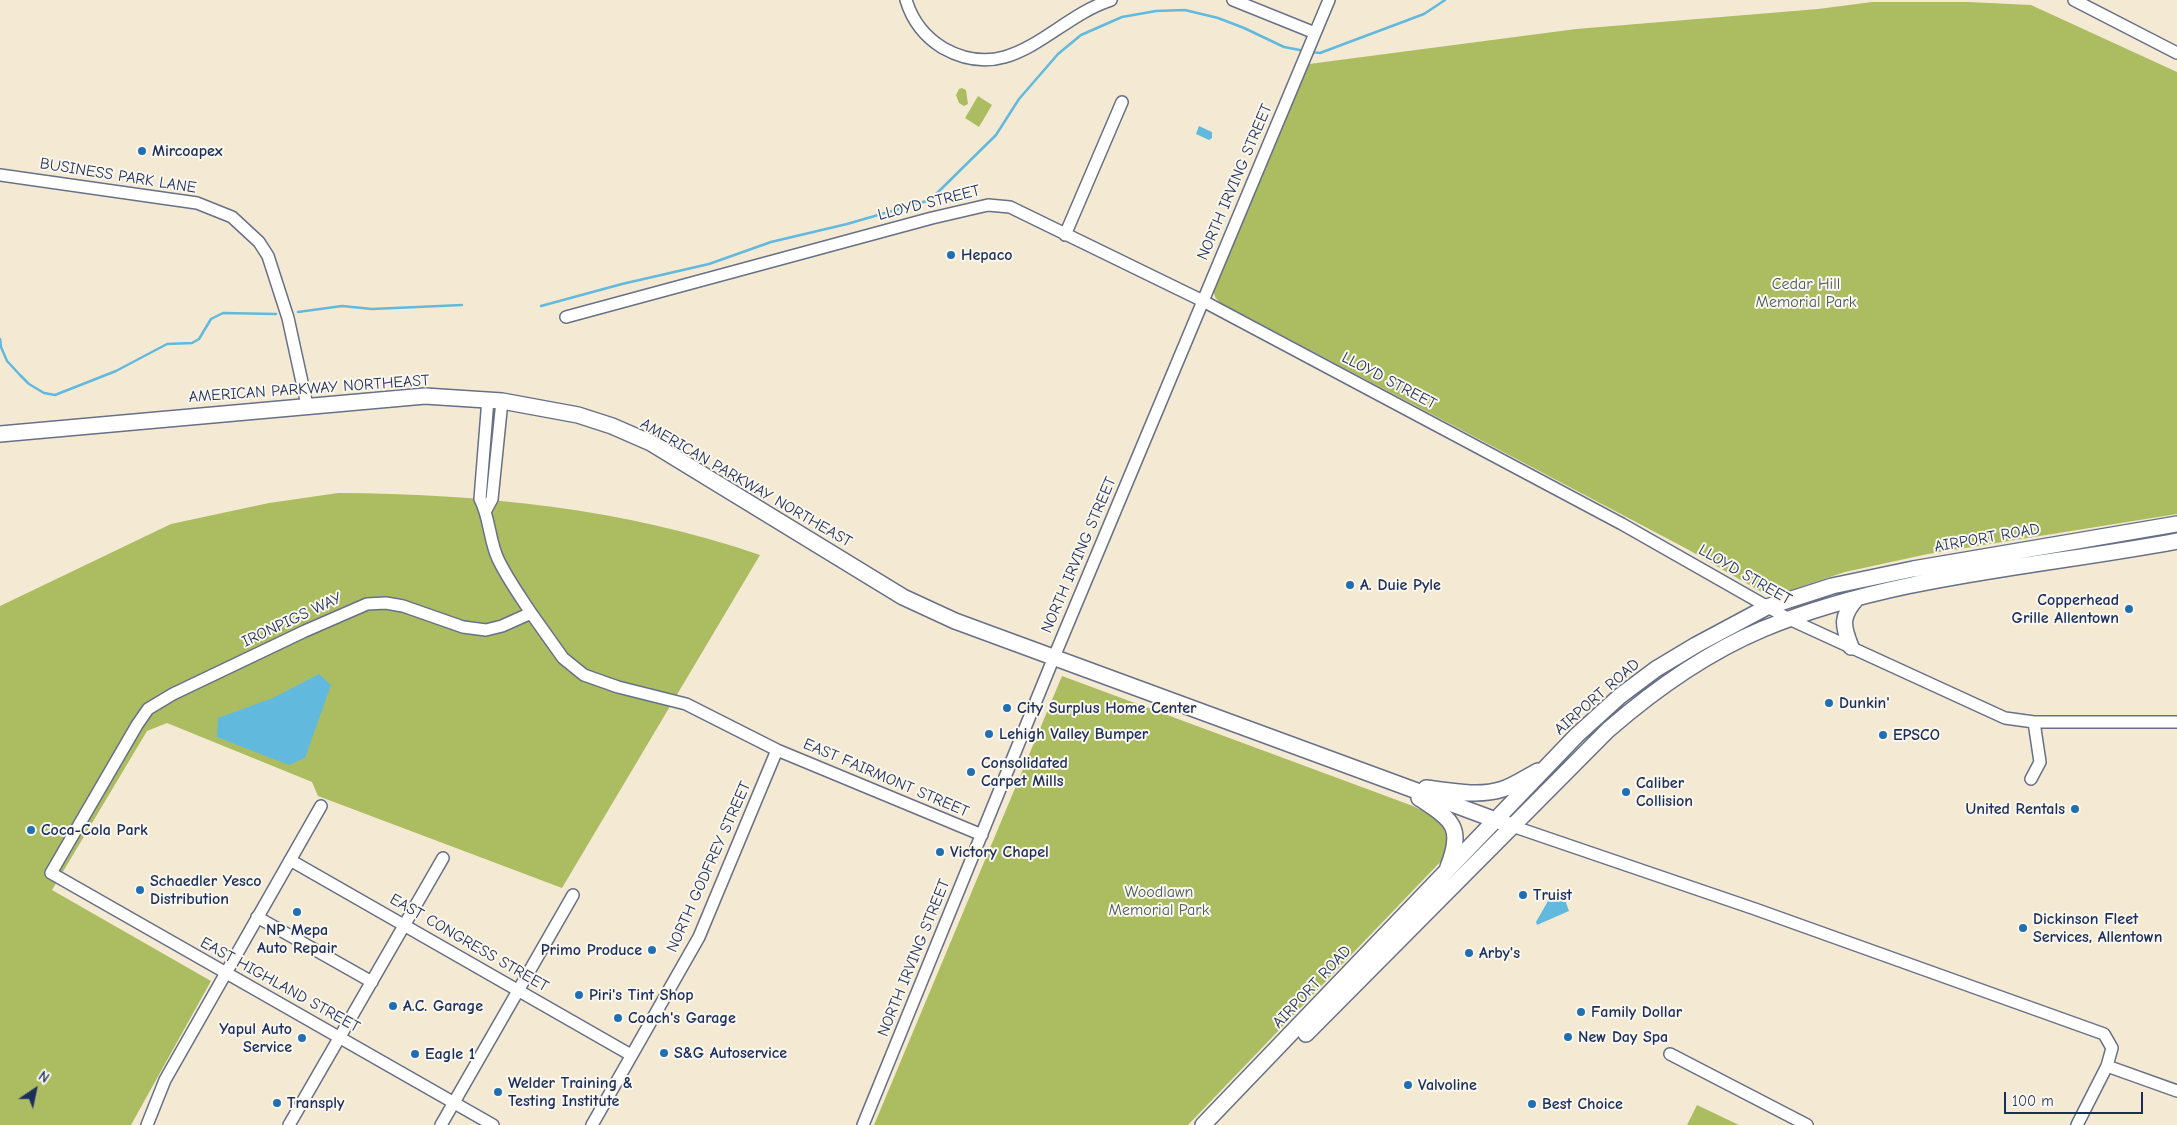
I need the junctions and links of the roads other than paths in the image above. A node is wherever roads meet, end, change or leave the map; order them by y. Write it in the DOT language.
graph roads {
  1 [pos="906,0"];
  2 [pos="1111,0"];
  3 [pos="1233,0"];
  4 [pos="1329,0"];
  5 [pos="2074,0"];
  6 [pos="1315,33"];
  7 [pos="2177,53"];
  8 [pos="1122,102"];
  9 [pos="0,175"];
  10 [pos="1065,235"];
  11 [pos="1203,301"];
  12 [pos="566,317"];
  13 [pos="495,400"];
  14 [pos="307,405"];
  15 [pos="0,434"];
  16 [pos="2177,524"];
  17 [pos="2177,540"];
  18 [pos="1857,598"];
  19 [pos="1767,607"];
  20 [pos="531,614"];
  21 [pos="1789,619"];
  22 [pos="1851,647"];
  23 [pos="1054,657"];
  24 [pos="2034,722"];
  25 [pos="2177,722"];
  26 [pos="777,750"];
  27 [pos="1549,765"];
  28 [pos="2032,779"];
  29 [pos="1402,786"];
  30 [pos="321,806"];
  31 [pos="1497,821"];
  32 [pos="1512,826"];
  33 [pos="982,835"];
  34 [pos="443,858"];
  35 [pos="290,860"];
  36 [pos="1447,872"];
  37 [pos="51,873"];
  38 [pos="573,895"];
  39 [pos="258,917"];
  40 [pos="404,926"];
  41 [pos="226,973"];
  42 [pos="372,982"];
  43 [pos="518,990"];
  44 [pos="340,1037"];
  45 [pos="1670,1054"];
  46 [pos="631,1055"];
  47 [pos="2107,1066"];
  48 [pos="2177,1091"];
  49 [pos="454,1102"];
  50 [pos="147,1125"];
  51 [pos="289,1125"];
  52 [pos="440,1125"];
  53 [pos="493,1125"];
  54 [pos="592,1125"];
  55 [pos="864,1125"];
  56 [pos="1203,1125"];
  57 [pos="1217,1125"];
  58 [pos="1807,1125"];
  59 [pos="2077,1125"];
  1 -- 2 [label="street"];
  3 -- 6 [label="street"];
  4 -- 6 [label="street, NORTH IRVING STREET"];
  5 -- 7 [label="street"];
  6 -- 11 [label="street, NORTH IRVING STREET"];
  8 -- 10 [label="street"];
  9 -- 14 [label="street, BUSINESS PARK LANE"];
  10 -- 11 [label="street, LLOYD STREET"];
  10 -- 12 [label="street, LLOYD STREET"];
  11 -- 19 [label="street, LLOYD STREET"];
  11 -- 23 [label="street, NORTH IRVING STREET"];
  13 -- 14 [label="main road, AMERICAN PARKWAY NORTHEAST"];
  13 -- 20 [label="street"];
  13 -- 23 [label="main road, AMERICAN PARKWAY NORTHEAST"];
  14 -- 15 [label="main road, AMERICAN PARKWAY NORTHEAST"];
  16 -- 19 [label="main road, AIRPORT ROAD"];
  17 -- 18 [label="main road, AIRPORT ROAD"];
  18 -- 21 [label="main road, AIRPORT ROAD"];
  18 -- 22 [label="main road"];
  19 -- 21 [label="street, LLOYD STREET"];
  19 -- 27 [label="main road, AIRPORT ROAD"];
  20 -- 26 [label="street, EAST FAIRMONT STREET"];
  20 -- 37 [label="street, IRONPIGS WAY"];
  21 -- 22 [label="street, LLOYD STREET"];
  21 -- 32 [label="main road, AIRPORT ROAD"];
  22 -- 24 [label="street, LLOYD STREET"];
  23 -- 29 [label="main road, AMERICAN PARKWAY NORTHEAST"];
  23 -- 33 [label="street, NORTH IRVING STREET"];
  24 -- 25 [label="street, LLOYD STREET"];
  24 -- 28 [label="street"];
  26 -- 33 [label="street, EAST FAIRMONT STREET"];
  26 -- 46 [label="street, NORTH GODFREY STREET"];
  27 -- 29 [label="main road"];
  27 -- 31 [label="main road, AIRPORT ROAD"];
  29 -- 31 [label="main road"];
  29 -- 36 [label="main road"];
  30 -- 35 [label="street"];
  31 -- 32 [label="main road"];
  31 -- 36 [label="main road, AIRPORT ROAD"];
  32 -- 47 [label="street"];
  32 -- 57 [label="main road, AIRPORT ROAD"];
  33 -- 55 [label="street, NORTH IRVING STREET"];
  34 -- 40 [label="street"];
  35 -- 39 [label="street"];
  35 -- 40 [label="street, EAST CONGRESS STREET"];
  36 -- 56 [label="main road, AIRPORT ROAD"];
  37 -- 41 [label="street, EAST HIGHLAND STREET"];
  38 -- 43 [label="street"];
  39 -- 41 [label="street"];
  39 -- 42 [label="street"];
  40 -- 42 [label="street"];
  40 -- 43 [label="street, EAST CONGRESS STREET"];
  41 -- 44 [label="street, EAST HIGHLAND STREET"];
  41 -- 50 [label="street"];
  42 -- 44 [label="street"];
  43 -- 46 [label="street, EAST CONGRESS STREET"];
  43 -- 49 [label="street"];
  44 -- 49 [label="street, EAST HIGHLAND STREET"];
  44 -- 51 [label="street"];
  45 -- 58 [label="street"];
  46 -- 54 [label="street, NORTH GODFREY STREET"];
  47 -- 48 [label="street"];
  47 -- 59 [label="street"];
  49 -- 52 [label="street"];
  49 -- 53 [label="street, EAST HIGHLAND STREET"];
}
